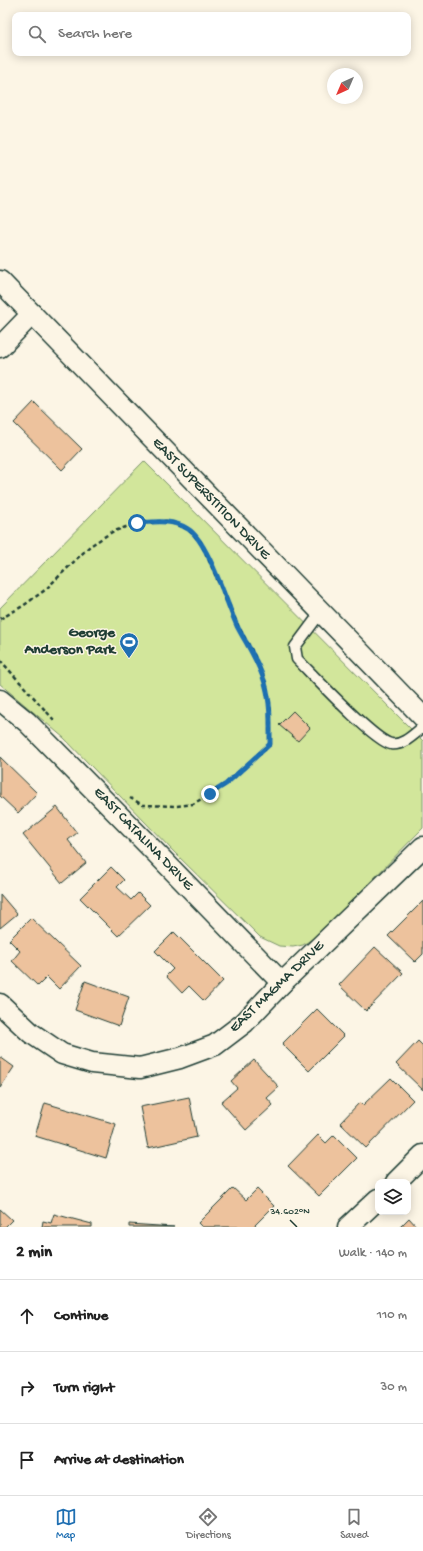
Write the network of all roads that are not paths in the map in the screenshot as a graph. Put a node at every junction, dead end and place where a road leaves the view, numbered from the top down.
1 (0, 281) edge
2 (32, 314) junction
3 (0, 347) edge
4 (321, 612) junction
5 (0, 700) edge
6 (423, 717) edge
7 (423, 727) edge
8 (423, 846) edge
9 (282, 983) junction
10 (0, 1004) edge
11 (423, 1155) edge
12 (399, 1179) edge
13 (375, 1202) edge
14 (348, 1227) edge

1 - 2 street, EAST SUPERSTITION DRIVE
2 - 3 street
2 - 4 street, EAST SUPERSTITION DRIVE
4 - 6 street, EAST SUPERSTITION DRIVE
4 - 7 lane
5 - 9 street, EAST CATALINA DRIVE
8 - 9 street, EAST MAGMA DRIVE
9 - 10 street, EAST MAGMA DRIVE
11 - 12 street
13 - 14 street

